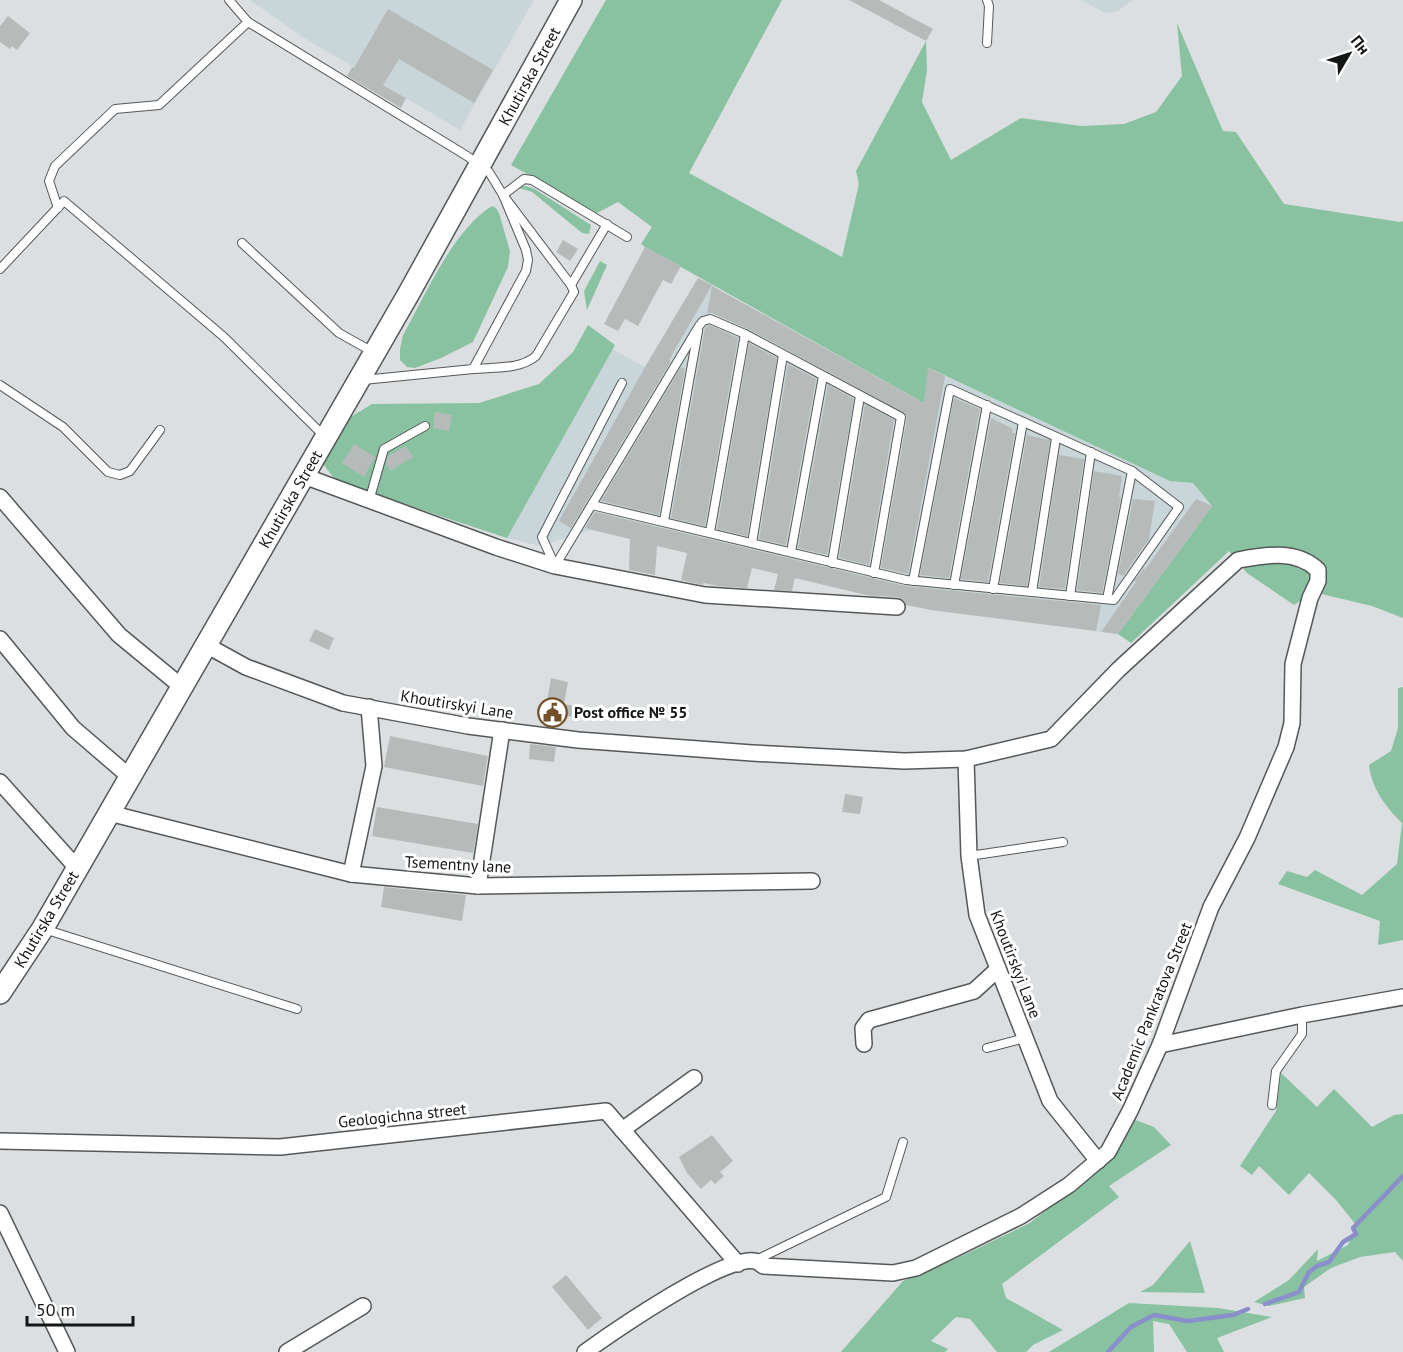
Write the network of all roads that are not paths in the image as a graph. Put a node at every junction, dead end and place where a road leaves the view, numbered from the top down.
1 (229, 0) edge
2 (571, 0) edge
3 (987, 0) edge
4 (248, 22) junction
5 (987, 43) dead end
6 (480, 165) junction
7 (503, 195) junction
8 (58, 208) junction
9 (606, 224) junction
10 (627, 237) dead end
11 (242, 243) dead end
12 (0, 269) edge
13 (572, 285) junction
14 (699, 326) junction
15 (745, 334) junction
16 (375, 353) junction
17 (783, 355) junction
18 (473, 369) junction
19 (822, 376) junction
20 (358, 380) junction
21 (622, 383) dead end
22 (0, 385) edge
23 (861, 396) junction
24 (987, 405) junction
25 (1023, 422) junction
26 (425, 426) dead end
27 (160, 430) dead end
28 (326, 438) junction
29 (1056, 438) junction
30 (1091, 452) junction
31 (1132, 471) junction
32 (304, 476) junction
33 (0, 497) edge
34 (369, 501) junction
35 (592, 505) junction
36 (664, 521) junction
37 (710, 532) junction
38 (752, 543) junction
39 (791, 552) junction
40 (832, 562) junction
41 (555, 566) junction
42 (1318, 570) joint
43 (874, 573) junction
44 (913, 581) junction
45 (954, 585) junction
46 (993, 589) junction
47 (1032, 592) junction
48 (1070, 596) junction
49 (1107, 599) junction
50 (897, 607) dead end
51 (0, 639) edge
52 (206, 645) junction
53 (182, 687) junction
54 (369, 707) junction
55 (502, 730) junction
56 (966, 759) junction
57 (130, 777) junction
58 (0, 782) edge
59 (109, 813) junction
60 (1063, 842) dead end
61 (969, 856) junction
62 (77, 868) junction
63 (351, 874) junction
64 (812, 881) dead end
65 (478, 886) junction
66 (43, 928) junction
67 (998, 969) junction
68 (0, 993) edge
69 (1403, 997) edge
70 (297, 1010) dead end
71 (1302, 1015) junction
72 (1025, 1038) junction
73 (864, 1044) dead end
74 (1160, 1045) junction
75 (987, 1048) dead end
76 (694, 1078) dead end
77 (1272, 1105) dead end
78 (622, 1130) junction
79 (0, 1141) edge
80 (903, 1142) dead end
81 (1098, 1161) junction
82 (0, 1213) edge
83 (754, 1261) junction
84 (738, 1264) junction
85 (363, 1306) dead end
86 (67, 1352) edge
87 (287, 1352) edge
88 (585, 1352) edge

1 - 4 lane
2 - 6 main road, Khutirska Street
3 - 5 lane
4 - 6 lane
4 - 8 lane
6 - 7 lane
6 - 16 main road, Khutirska Street
7 - 9 lane
7 - 13 lane
7 - 18 lane
8 - 12 lane
8 - 28 lane
9 - 10 lane
9 - 13 lane
11 - 16 lane
13 - 18 lane
14 - 15 lane
14 - 35 lane
14 - 36 lane
15 - 17 lane
15 - 37 lane
16 - 20 main road, Khutirska Street
17 - 19 lane
17 - 38 lane
18 - 20 lane
19 - 23 lane
19 - 39 lane
20 - 28 main road, Khutirska Street
21 - 41 lane
22 - 27 lane
23 - 40 lane
23 - 43 lane
24 - 25 lane
24 - 44 lane
24 - 45 lane
25 - 29 lane
25 - 46 lane
26 - 34 lane
28 - 32 main road, Khutirska Street
29 - 30 lane
29 - 47 lane
30 - 31 lane
30 - 48 lane
31 - 49 lane
31 - 49 lane
32 - 34 street
32 - 52 main road, Khutirska Street
33 - 53 street
34 - 41 street
35 - 36 lane
35 - 41 lane
36 - 37 lane
37 - 38 lane
38 - 39 lane
39 - 40 lane
40 - 43 lane
41 - 50 street
42 - 56 street, Khoutirskyi Lane
42 - 74 street, Academic Pankratova Street
43 - 44 lane
44 - 45 lane
45 - 46 lane
46 - 47 lane
47 - 48 lane
48 - 49 lane
51 - 57 street
52 - 53 main road, Khutirska Street
52 - 54 street, Khoutirskyi Lane
53 - 57 main road, Khutirska Street
54 - 55 street, Khoutirskyi Lane
54 - 63 street
55 - 56 street, Khoutirskyi Lane
55 - 65 street
56 - 61 street, Khoutirskyi Lane
57 - 59 main road, Khutirska Street
58 - 62 street
59 - 62 main road, Khutirska Street
59 - 63 street, Tsementny lane
60 - 61 lane
61 - 67 street, Khoutirskyi Lane
62 - 66 main road, Khutirska Street
63 - 65 street, Tsementny lane
64 - 65 street, Tsementny lane
66 - 68 main road, Khutirska Street
66 - 70 lane
67 - 72 street, Khoutirskyi Lane
67 - 73 street
69 - 71 street
71 - 74 street
71 - 77 lane
72 - 75 lane
72 - 81 street, Khoutirskyi Lane
74 - 81 street, Academic Pankratova Street
76 - 78 street
78 - 79 street, Geologichna street
78 - 84 street, Geologichna street
80 - 83 lane
81 - 83 street, Academic Pankratova Street
82 - 86 street
83 - 84 street, Academic Pankratova Street
84 - 88 street, Academic Pankratova Street
85 - 87 street

